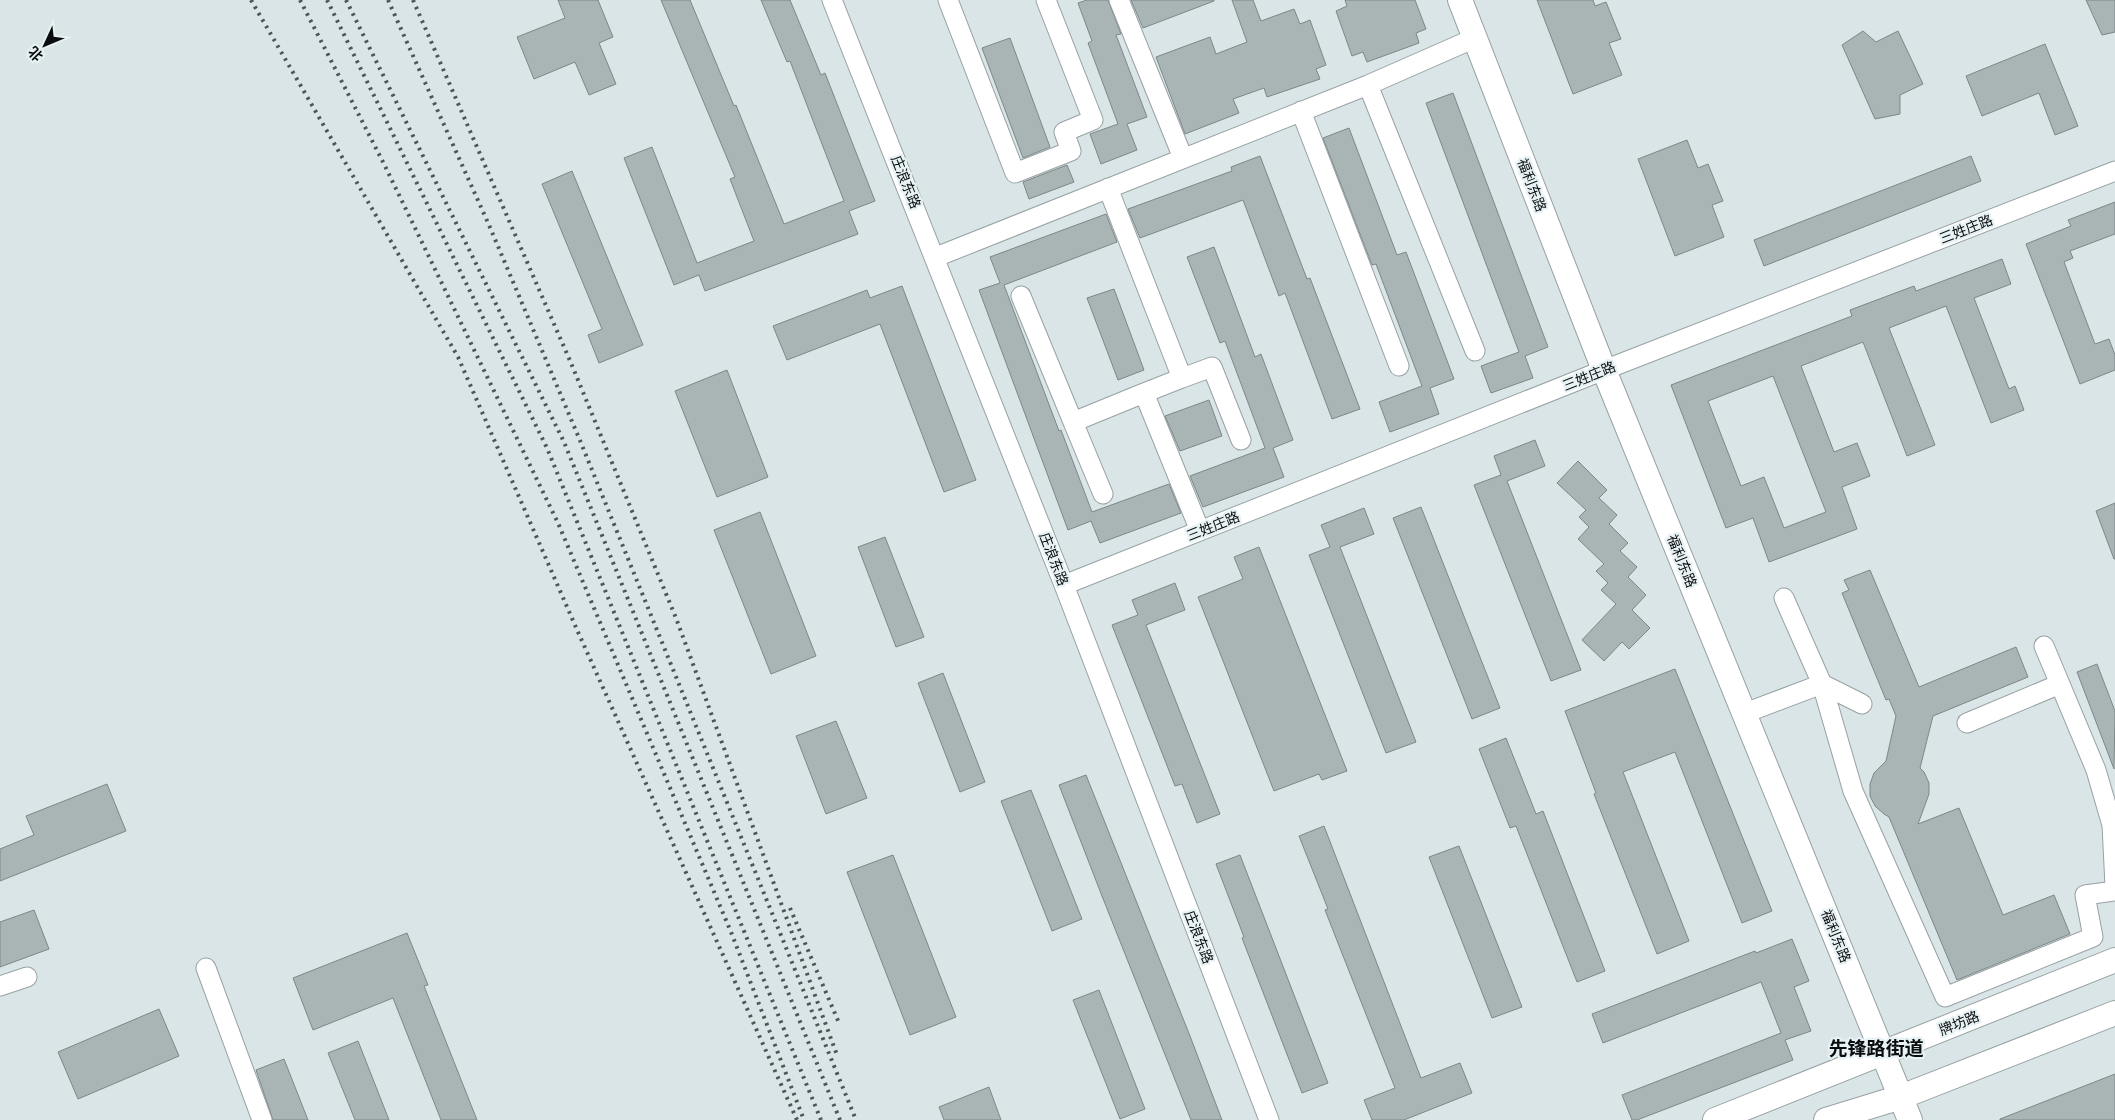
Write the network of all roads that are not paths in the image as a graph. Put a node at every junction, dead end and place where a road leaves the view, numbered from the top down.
1 (832, 0) edge
2 (948, 0) edge
3 (1046, 0) edge
4 (1119, 0) edge
5 (1460, 0) edge
6 (1475, 38) junction
7 (1368, 84) junction
8 (1301, 111) junction
9 (1183, 158) junction
10 (2115, 171) edge
11 (1108, 188) junction
12 (936, 257) junction
13 (1021, 296) dead end
14 (1475, 351) dead end
15 (1399, 366) dead end
16 (1604, 370) junction
17 (1182, 378) junction
18 (1144, 393) junction
19 (1073, 422) junction
20 (1241, 440) dead end
21 (1103, 494) dead end
22 (1200, 531) junction
23 (1064, 585) junction
24 (1784, 598) dead end
25 (2044, 646) dead end
26 (1822, 684) junction
27 (2060, 684) junction
28 (1862, 704) dead end
29 (1745, 713) junction
30 (1966, 723) dead end
31 (2115, 886) edge
32 (2115, 891) edge
33 (2115, 960) edge
34 (206, 968) dead end
35 (27, 977) dead end
36 (0, 986) edge
37 (2115, 1013) edge
38 (1884, 1053) junction
39 (1901, 1097) junction
40 (1715, 1119) edge
41 (262, 1120) edge
42 (1269, 1120) edge
43 (1826, 1120) edge
44 (1910, 1120) edge

1 - 12 street, 庄浪东路
2 - 3 street
4 - 9 street
5 - 6 main road, 福利东路
6 - 7 street
6 - 16 main road, 福利东路
7 - 8 street
7 - 14 street
8 - 9 street
8 - 15 street
9 - 11 street
10 - 16 street, 三姓庄路
11 - 12 street
11 - 17 street
12 - 23 street, 庄浪东路
13 - 19 street
16 - 22 street, 三姓庄路
16 - 29 main road, 福利东路
17 - 18 street
17 - 20 street
18 - 19 street
18 - 22 street
19 - 21 street
22 - 23 street, 三姓庄路
23 - 42 street, 庄浪东路
24 - 26 street
25 - 27 street
26 - 28 street
26 - 29 street
26 - 32 street
27 - 30 street
27 - 31 street
29 - 38 main road, 福利东路
33 - 38 main road, 牌坊路
34 - 41 street
35 - 36 street
37 - 39 main road
38 - 39 main road, 福利东路
38 - 40 main road, 牌坊路
39 - 43 main road
39 - 44 main road, 福利东路

